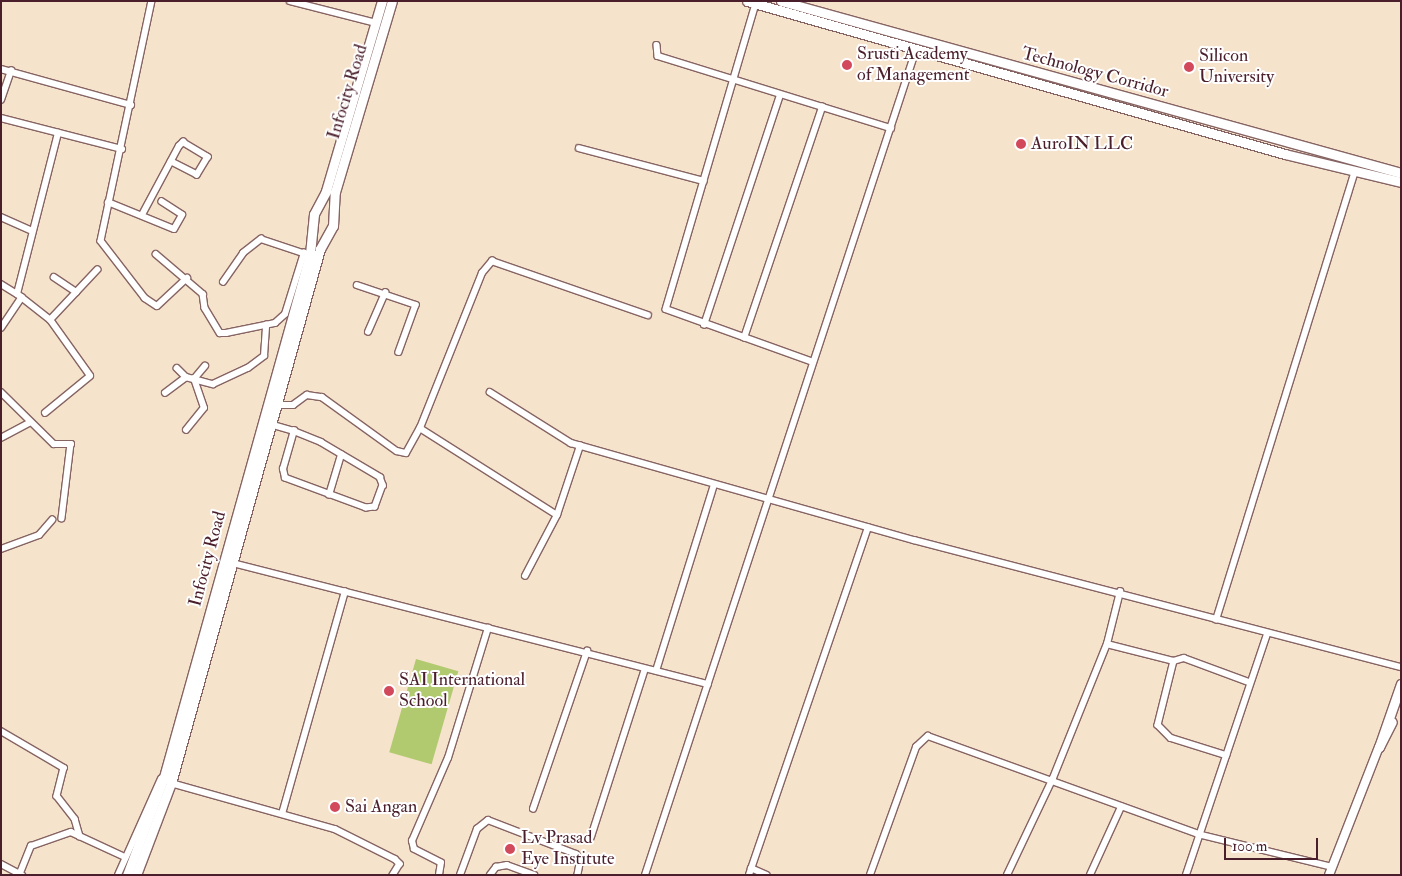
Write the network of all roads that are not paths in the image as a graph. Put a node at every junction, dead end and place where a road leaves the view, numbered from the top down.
1 (152, 1) edge
2 (290, 1) edge
3 (382, 1) edge
4 (392, 1) edge
5 (752, 3) edge
6 (786, 6) edge
7 (376, 22) junction
8 (657, 45) dead end
9 (916, 50) junction
10 (1, 69) edge
11 (11, 71) junction
12 (734, 79) junction
13 (780, 95) junction
14 (1, 100) edge
15 (131, 105) junction
16 (822, 108) junction
17 (1, 118) edge
18 (891, 128) junction
19 (58, 133) junction
20 (122, 148) junction
21 (579, 148) dead end
22 (171, 162) junction
23 (1355, 171) junction
24 (1401, 173) edge
25 (704, 181) junction
26 (1401, 182) edge
27 (330, 191) junction
28 (108, 202) junction
29 (162, 202) dead end
30 (143, 213) junction
31 (1, 218) edge
32 (32, 231) junction
33 (311, 251) junction
34 (156, 254) dead end
35 (97, 270) dead end
36 (54, 277) dead end
37 (187, 278) junction
38 (223, 282) dead end
39 (1, 284) edge
40 (357, 284) dead end
41 (76, 292) junction
42 (385, 293) junction
43 (19, 295) junction
44 (648, 315) dead end
45 (50, 320) junction
46 (704, 324) junction
47 (266, 325) junction
48 (1, 328) edge
49 (368, 332) dead end
50 (744, 338) junction
51 (399, 352) dead end
52 (813, 362) junction
53 (205, 366) dead end
54 (177, 368) dead end
55 (186, 378) junction
56 (194, 379) junction
57 (1, 392) edge
58 (490, 392) dead end
59 (166, 393) dead end
60 (278, 405) junction
61 (45, 413) dead end
62 (29, 422) junction
63 (273, 425) junction
64 (420, 428) junction
65 (186, 430) dead end
66 (294, 431) junction
67 (1, 438) edge
68 (580, 446) junction
69 (341, 455) junction
70 (714, 485) junction
71 (329, 495) junction
72 (767, 500) junction
73 (243, 510) junction
74 (556, 515) junction
75 (62, 518) dead end
76 (52, 520) dead end
77 (868, 528) junction
78 (1, 549) edge
79 (233, 563) junction
80 (525, 576) dead end
81 (345, 592) junction
82 (1120, 592) junction
83 (1216, 620) junction
84 (488, 628) junction
85 (1267, 634) junction
86 (1106, 644) junction
87 (587, 651) junction
88 (1174, 661) junction
89 (1401, 667) edge
90 (645, 669) junction
91 (656, 671) junction
92 (1249, 682) junction
93 (708, 684) junction
94 (1401, 684) edge
95 (1401, 698) edge
96 (185, 717) junction
97 (1, 731) edge
98 (1379, 747) junction
99 (1226, 755) junction
100 (164, 777) junction
101 (1053, 778) junction
102 (172, 783) junction
103 (1121, 807) junction
104 (533, 809) dead end
105 (282, 814) junction
106 (1198, 834) junction
107 (80, 836) junction
108 (591, 837) dead end
109 (125, 856) junction
110 (1, 864) edge
111 (1331, 871) edge
112 (750, 872) edge
113 (21, 874) edge
114 (118, 875) edge
115 (127, 875) edge
116 (136, 875) edge
117 (393, 875) edge
118 (439, 875) edge
119 (460, 875) edge
120 (490, 875) edge
121 (534, 875) edge
122 (578, 875) edge
123 (645, 875) edge
124 (767, 875) edge
125 (870, 875) edge
126 (1007, 875) edge
127 (1090, 875) edge
128 (1186, 875) edge

1 - 15 street
2 - 7 street
3 - 7 main road, Infocity Road
4 - 27 main road, Infocity Road
5 - 6 main road
5 - 12 street
6 - 9 main road
6 - 24 main road, Technology Corridor
7 - 27 main road, Infocity Road
8 - 12 street
9 - 18 street
9 - 23 main road
10 - 11 street
11 - 14 street
11 - 15 street
12 - 13 street
12 - 25 street
13 - 16 street
13 - 46 street
15 - 20 street
16 - 18 street
16 - 50 street
17 - 19 street
18 - 52 street
19 - 20 street
19 - 32 street
20 - 28 street
21 - 25 street
22 - 22 street
22 - 30 street
23 - 26 main road
23 - 83 street
25 - 46 street
27 - 33 main road, Infocity Road
27 - 33 main road, Infocity Road
28 - 30 street
28 - 37 street
29 - 30 street
31 - 32 street
32 - 43 street
33 - 38 street
33 - 47 street
33 - 60 main road, Infocity Road
33 - 73 main road, Infocity Road
34 - 37 street
35 - 41 street
36 - 41 street
37 - 47 street
39 - 43 street
40 - 42 street
41 - 45 street
42 - 49 street
42 - 51 street
43 - 45 street
43 - 48 street
44 - 64 street
45 - 61 street
46 - 50 street
47 - 56 street
50 - 52 street
52 - 72 street
53 - 56 street
54 - 55 street
55 - 56 street
55 - 59 street
56 - 65 street
57 - 62 street
58 - 68 street
60 - 63 main road, Infocity Road
60 - 64 street
62 - 67 street
62 - 75 street
63 - 66 street
63 - 73 main road, Infocity Road
64 - 74 street
66 - 69 street
66 - 71 street
68 - 70 street
68 - 74 street
69 - 71 street
69 - 71 street
70 - 72 street
70 - 91 street
72 - 77 street
72 - 93 street
73 - 79 main road, Infocity Road
73 - 96 main road, Infocity Road
74 - 80 street
76 - 78 street
77 - 82 street
77 - 112 street
79 - 81 street
79 - 96 main road, Infocity Road
81 - 84 street
81 - 105 street
82 - 83 street
82 - 86 street
83 - 85 street
84 - 87 street
84 - 118 street
85 - 89 street
85 - 92 street
86 - 88 street
86 - 101 street
87 - 90 street
87 - 104 street
88 - 92 street
88 - 99 street
90 - 91 street
90 - 108 street
91 - 93 street
92 - 99 street
93 - 123 street
94 - 98 main road
95 - 98 main road
96 - 100 main road, Infocity Road
96 - 102 main road, Infocity Road
97 - 107 street
98 - 111 main road
99 - 106 street
100 - 109 street
100 - 115 main road, Infocity Road
101 - 103 street
101 - 125 street
101 - 126 street
102 - 105 street
102 - 116 main road, Infocity Road
103 - 106 street
103 - 127 street
105 - 117 street
106 - 111 street
106 - 128 street
107 - 109 street
107 - 113 street
109 - 114 street
110 - 113 street
112 - 124 street
119 - 122 street
120 - 121 street

